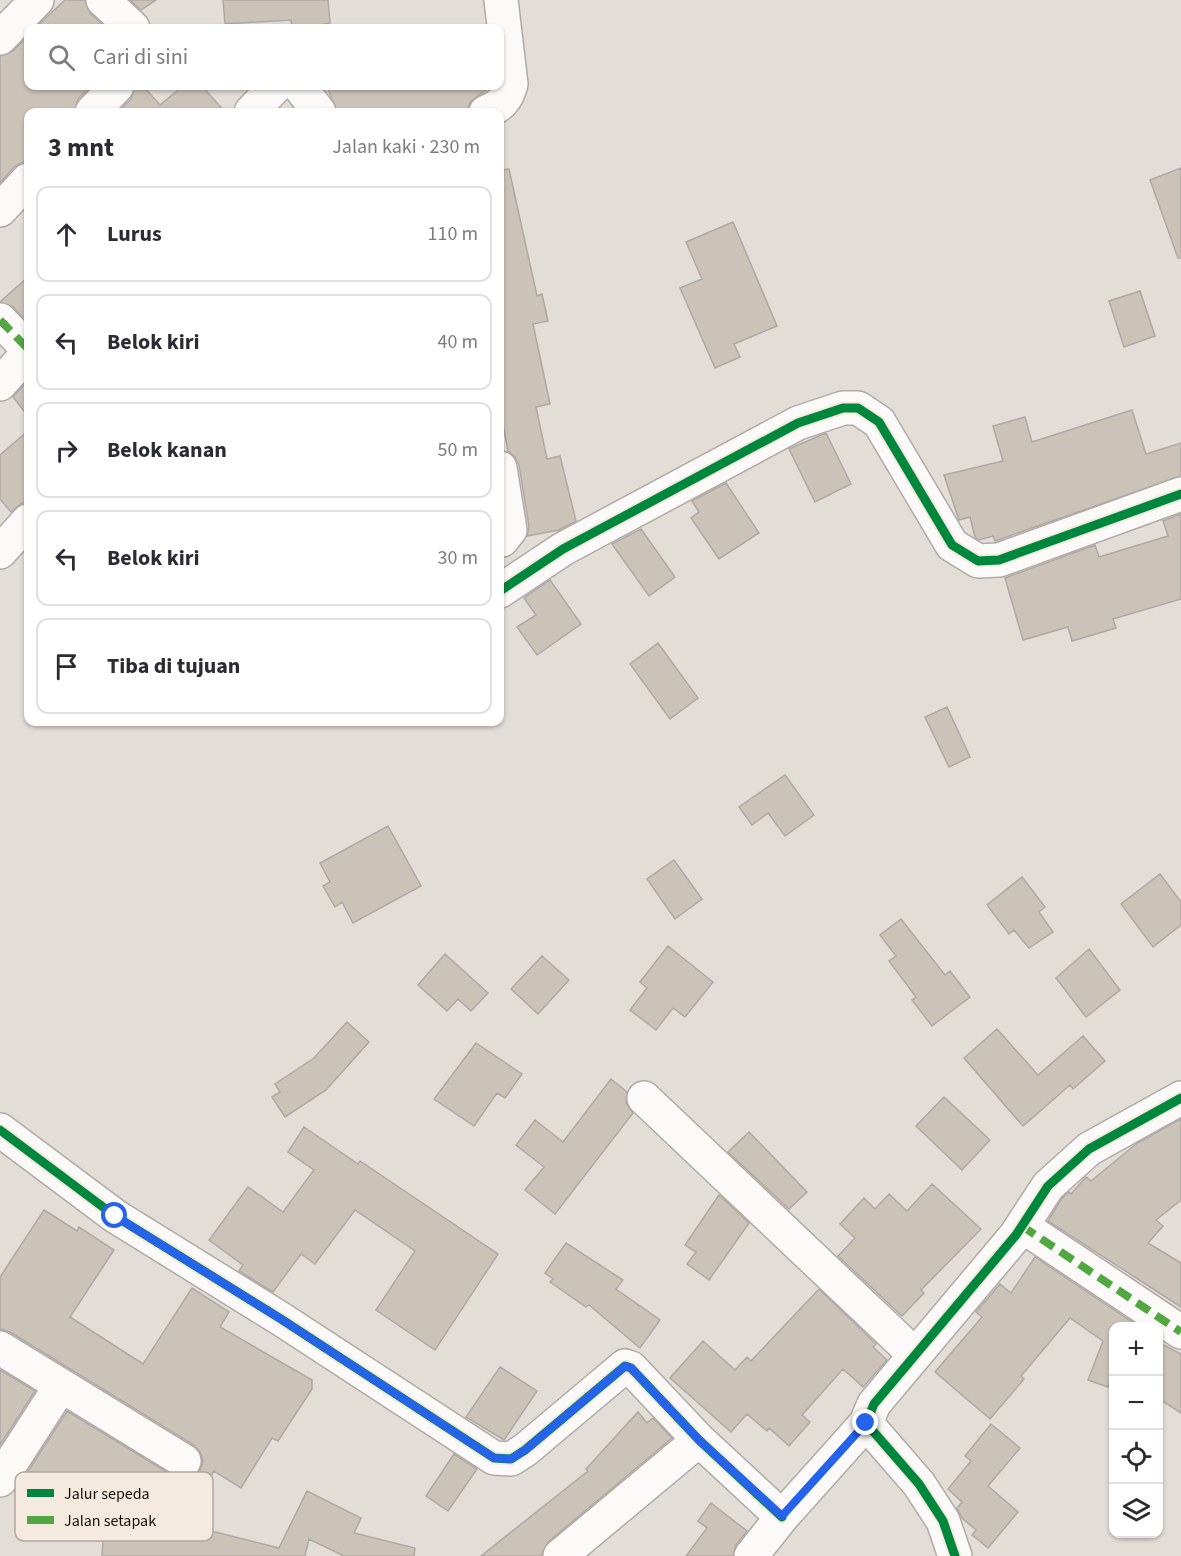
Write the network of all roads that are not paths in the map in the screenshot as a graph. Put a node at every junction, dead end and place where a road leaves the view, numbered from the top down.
1 (37, 0) edge
2 (103, 0) edge
3 (501, 0) edge
4 (129, 24) edge
5 (504, 24) edge
6 (504, 25) edge
7 (0, 38) edge
8 (113, 90) edge
9 (272, 90) edge
10 (302, 90) edge
11 (96, 108) edge
12 (255, 108) edge
13 (316, 108) edge
14 (496, 108) edge
15 (24, 184) edge
16 (0, 210) edge
17 (0, 320) edge
18 (24, 347) edge
19 (24, 356) edge
20 (0, 384) edge
21 (504, 493) edge
22 (1181, 494) edge
23 (24, 525) edge
24 (504, 536) edge
25 (0, 552) edge
26 (504, 562) edge
27 (507, 585) edge
28 (644, 1098) dead end
29 (1181, 1098) edge
30 (0, 1130) edge
31 (1022, 1226) junction
32 (1181, 1332) edge
33 (0, 1348) edge
34 (915, 1355) junction
35 (60, 1387) junction
36 (866, 1423) junction
37 (699, 1440) junction
38 (184, 1461) dead end
39 (0, 1480) edge
40 (782, 1516) junction
41 (560, 1556) edge
42 (751, 1556) edge
43 (955, 1556) edge

1 - 7 street
2 - 4 street
3 - 5 street
6 - 14 street
8 - 11 street
9 - 12 street
10 - 13 street
15 - 16 street
17 - 18 street
19 - 20 street
21 - 24 street
22 - 27 street
23 - 25 street
26 - 27 street
28 - 34 street
29 - 31 street
30 - 37 street
31 - 32 street
31 - 34 street
33 - 35 street
34 - 36 street
35 - 38 street
35 - 39 street
36 - 40 street
36 - 43 street
37 - 40 street
37 - 41 street
40 - 42 street

